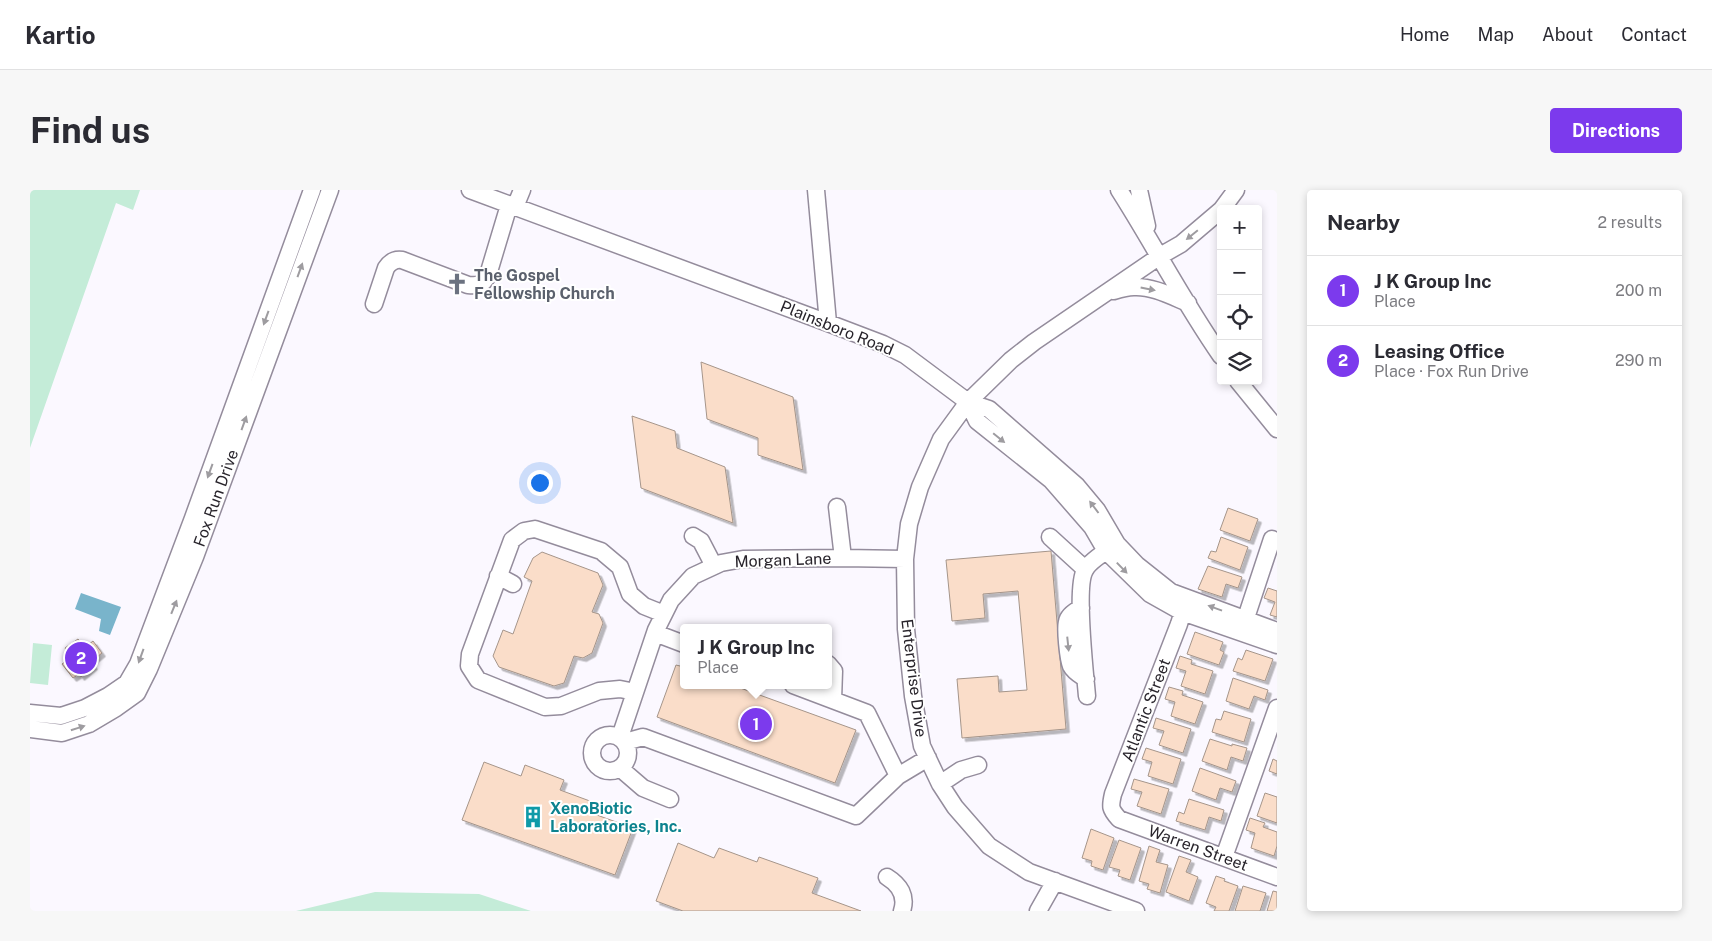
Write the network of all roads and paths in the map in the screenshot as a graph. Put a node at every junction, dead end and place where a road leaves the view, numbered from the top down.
1 (312, 190) edge
2 (330, 190) edge
3 (470, 190) edge
4 (522, 190) edge
5 (816, 190) edge
6 (1118, 190) edge
7 (1139, 190) edge
8 (1236, 190) edge
9 (1224, 205) edge
10 (512, 206) junction
11 (1217, 214) edge
12 (1150, 238) junction
13 (1160, 256) junction
14 (1106, 292) junction
15 (1188, 303) junction
16 (374, 304) dead end
17 (828, 322) junction
18 (1217, 350) edge
19 (1241, 385) edge
20 (968, 402) junction
21 (1277, 429) edge
22 (837, 506) dead end
23 (693, 536) dead end
24 (1050, 537) dead end
25 (1272, 539) dead end
26 (1112, 547) junction
27 (843, 558) junction
28 (905, 559) junction
29 (714, 566) junction
30 (1085, 569) junction
31 (498, 576) junction
32 (513, 584) dead end
33 (1184, 605) junction
34 (664, 614) junction
35 (1244, 626) junction
36 (1277, 631) edge
37 (655, 633) junction
38 (680, 642) edge
39 (1277, 646) edge
40 (832, 668) edge
41 (804, 689) edge
42 (635, 692) junction
43 (1087, 696) dead end
44 (833, 700) junction
45 (1277, 708) edge
46 (30, 713) edge
47 (30, 729) edge
48 (622, 740) junction
49 (928, 758) junction
50 (978, 765) dead end
51 (621, 768) junction
52 (898, 776) junction
53 (940, 784) junction
54 (670, 799) dead end
55 (1119, 819) joint
56 (1224, 857) junction
57 (887, 877) dead end
58 (1277, 877) edge
59 (1055, 881) junction
60 (902, 911) edge
61 (1038, 911) edge
62 (1136, 911) edge

1 -> 46 street, Fox Run Drive
47 -> 2 street, Fox Run Drive
3 - 10 street, Plainsboro Road
4 - 10 street
5 - 17 street
6 - 12 street
7 - 12 street
8 - 9 street
10 - 16 street
10 - 17 street, Plainsboro Road
11 -> 13 street
12 - 13 street
13 - 14 street
13 - 15 street
14 -> 15 street
14 - 20 street
15 - 18 street
17 - 20 street, Plainsboro Road
19 - 21 street
20 - 26 street
20 - 28 street, Enterprise Drive
22 - 27 street
23 - 29 street
24 - 30 street
25 - 35 street
26 - 30 street
26 - 33 street
27 - 28 street, Morgan Lane
27 - 29 street, Morgan Lane
28 - 49 street, Enterprise Drive
29 - 34 street, Morgan Lane
30 - 43 street
31 - 32 street
31 - 34 street
31 - 42 street
33 - 35 street
33 - 55 street, Atlantic Street
34 - 37 street, Morgan Lane
35 - 36 street
35 - 39 street
37 - 38 street
37 - 42 street, Morgan Lane
40 - 44 street
41 - 44 street
42 - 48 street, Morgan Lane
44 - 52 street
45 - 56 street
48 - 51 street
48 - 51 street
48 - 52 street
49 - 52 street
49 - 53 street, Enterprise Drive
50 - 53 street
51 - 54 street
53 - 59 street, Enterprise Drive
55 - 56 street, Warren Street
56 - 58 street, Warren Street
57 - 60 street
59 - 61 street
59 - 62 street, Enterprise Drive

